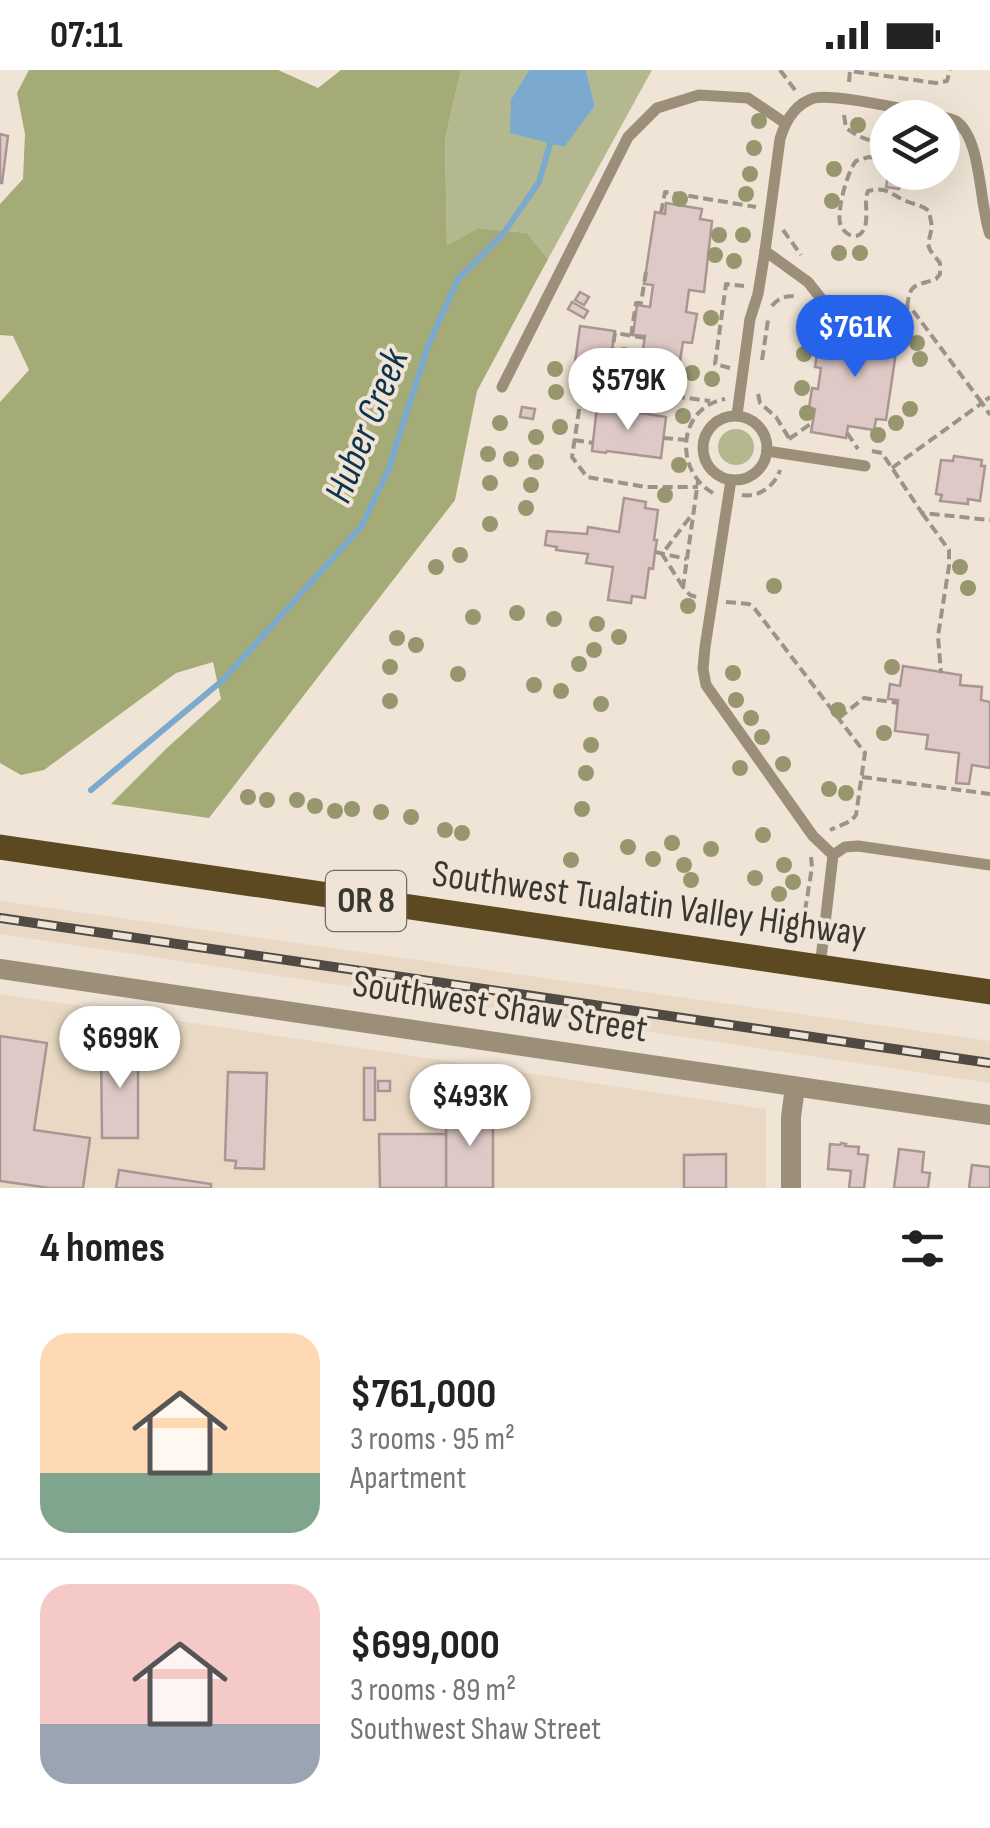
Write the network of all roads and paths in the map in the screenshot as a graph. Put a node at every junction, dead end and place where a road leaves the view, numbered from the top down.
1 (950, 70) edge
2 (796, 92) dead end
3 (846, 100) junction
4 (834, 114) dead end
5 (773, 115) junction
6 (785, 123) junction
7 (870, 141) edge
8 (870, 159) edge
9 (870, 190) edge
10 (884, 190) edge
11 (756, 207) dead end
12 (662, 213) dead end
13 (782, 227) dead end
14 (990, 234) edge
15 (765, 251) junction
16 (808, 265) dead end
17 (646, 272) dead end
18 (744, 286) dead end
19 (835, 298) dead end
20 (806, 299) dead end
21 (907, 308) junction
22 (842, 331) dead end
23 (632, 336) junction
24 (645, 338) dead end
25 (762, 360) dead end
26 (620, 370) junction
27 (731, 376) dead end
28 (502, 388) dead end
29 (728, 392) dead end
30 (758, 394) dead end
31 (990, 397) edge
32 (721, 398) junction
33 (740, 400) junction
34 (714, 402) junction
35 (760, 403) junction
36 (982, 403) junction
37 (737, 415) junction
38 (990, 415) edge
39 (812, 422) dead end
40 (784, 430) junction
41 (846, 433) dead end
42 (663, 438) dead end
43 (789, 438) junction
44 (574, 440) junction
45 (686, 440) junction
46 (806, 441) dead end
47 (593, 442) dead end
48 (841, 446) dead end
49 (858, 449) junction
50 (768, 452) junction
51 (782, 453) junction
52 (865, 466) dead end
53 (892, 468) junction
54 (699, 485) junction
55 (730, 486) junction
56 (922, 513) junction
57 (693, 514) junction
58 (990, 520) edge
59 (659, 553) junction
60 (687, 559) junction
61 (683, 586) junction
62 (712, 600) junction
63 (941, 672) dead end
64 (898, 703) dead end
65 (839, 718) junction
66 (862, 777) junction
67 (962, 783) dead end
68 (961, 790) junction
69 (990, 794) edge
70 (813, 836) junction
71 (0, 848) edge
72 (833, 855) junction
73 (990, 865) edge
74 (805, 911) dead end
75 (820, 967) junction
76 (0, 969) edge
77 (990, 992) edge
78 (795, 1087) junction
79 (990, 1114) edge
80 (791, 1188) edge

1 - 3 path
2 - 5 path
3 - 6 lane
3 - 14 lane
4 - 7 path
5 - 6 lane
5 - 28 lane
6 - 15 lane
8 - 9 path
10 - 21 path
11 - 12 path
13 - 16 path
15 - 22 lane
15 - 33 lane
17 - 23 path
18 - 27 path
19 - 21 path
20 - 25 path
21 - 36 path
23 - 24 path
23 - 26 path
26 - 34 path
26 - 44 path
29 - 32 path
30 - 35 path
31 - 36 path
32 - 33 path
32 - 34 path
33 - 35 path
33 - 37 lane
34 - 45 path
35 - 40 path
36 - 38 path
36 - 53 path
37 - 50 lane
37 - 55 lane
39 - 43 path
40 - 43 path
40 - 51 path
41 - 49 path
42 - 45 path
43 - 46 path
44 - 47 path
44 - 54 path
45 - 54 path
48 - 49 path
49 - 53 path
50 - 51 lane
50 - 55 lane
51 - 52 lane
51 - 55 path
53 - 56 path
54 - 55 path
54 - 57 path
55 - 62 lane
56 - 58 path
56 - 63 path
57 - 59 path
57 - 60 path
59 - 60 path
59 - 61 path
60 - 61 path
61 - 62 path
62 - 65 path
62 - 70 lane
64 - 65 path
65 - 66 path
66 - 68 path
66 - 70 path
67 - 68 path
68 - 69 path
70 - 72 lane
70 - 74 path
71 - 75 main road, Southwest Tualatin Valley Highway / OR 8
72 - 73 lane
72 - 75 lane
75 - 77 main road, Southwest Tualatin Valley Highway / OR 8
76 - 78 street, Southwest Shaw Street
78 - 79 street, Southwest Shaw Street
78 - 80 street

